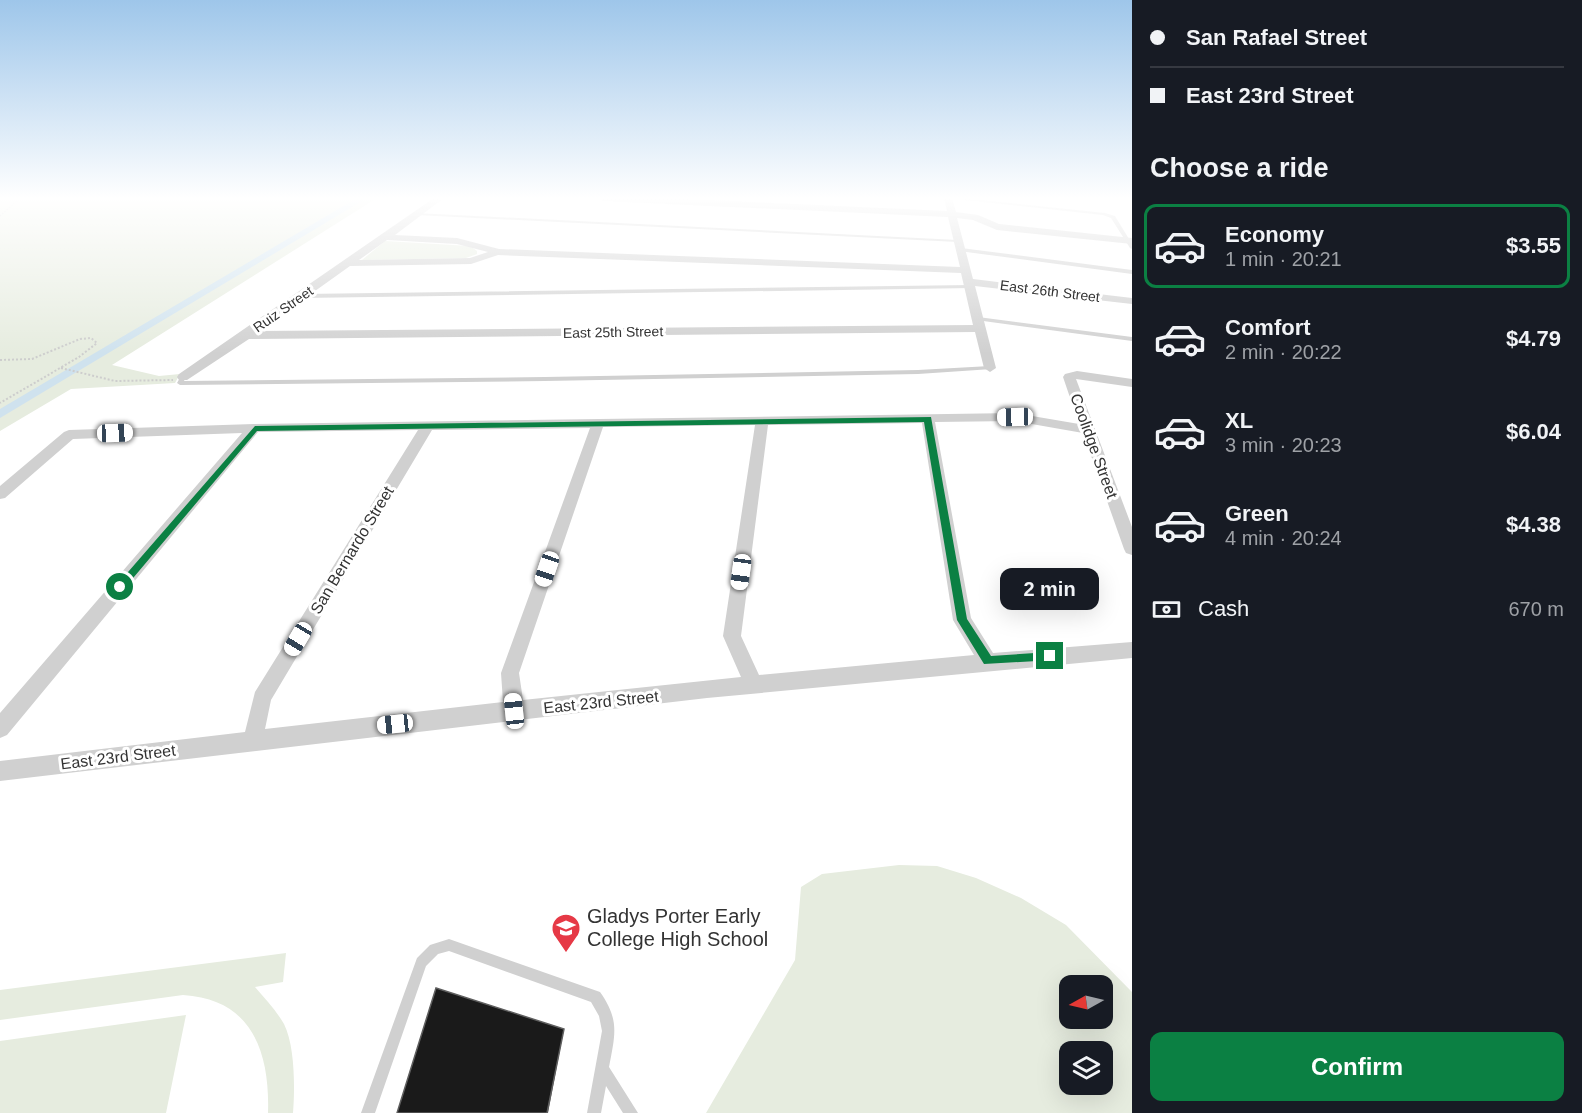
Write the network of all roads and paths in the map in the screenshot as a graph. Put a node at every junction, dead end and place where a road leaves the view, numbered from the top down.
1 (366, 250) edge
2 (493, 250) edge
3 (961, 250) edge
4 (991, 250) edge
5 (497, 252) junction
6 (348, 263) junction
7 (1132, 272) edge
8 (968, 280) junction
9 (302, 296) junction
10 (1132, 301) edge
11 (979, 324) junction
12 (246, 335) junction
13 (1132, 339) edge
14 (0, 360) edge
15 (61, 368) junction
16 (990, 368) joint
17 (183, 377) junction
18 (1132, 382) edge
19 (0, 403) edge
20 (928, 419) junction
21 (762, 421) junction
22 (598, 423) junction
23 (427, 426) junction
24 (255, 428) junction
25 (1089, 430) junction
26 (0, 494) edge
27 (1132, 549) edge
28 (1132, 650) edge
29 (988, 661) junction
30 (755, 686) junction
31 (514, 711) junction
32 (0, 728) edge
33 (252, 740) junction
34 (0, 771) edge
35 (602, 1068) junction
36 (368, 1113) edge
37 (594, 1113) edge
38 (631, 1113) edge

1 - 6 street, Ruiz Street
2 - 5 street, East 26th Street
3 - 8 street
4 - 7 lane
5 - 6 street
5 - 8 street, East 26th Street
6 - 9 street, Ruiz Street
8 - 9 lane
8 - 10 street, East 26th Street
8 - 11 street
9 - 12 street, Ruiz Street
11 - 12 street, East 25th Street
11 - 13 lane
11 - 16 street
12 - 17 street, Ruiz Street
14 - 15 path
15 - 17 path
15 - 19 path
16 - 17 lane
18 - 25 street, Coolidge Street
20 - 21 street
20 - 25 street
20 - 29 street
21 - 22 street
21 - 30 street
22 - 23 street
22 - 31 street
23 - 24 street
23 - 33 street, San Bernardo Street
24 - 26 street
24 - 32 street
25 - 27 street, Coolidge Street
28 - 29 street, East 23rd Street
29 - 30 street, East 23rd Street
30 - 31 street, East 23rd Street
31 - 33 street, East 23rd Street
33 - 34 street, East 23rd Street
35 - 36 lane
35 - 37 lane
35 - 38 lane

